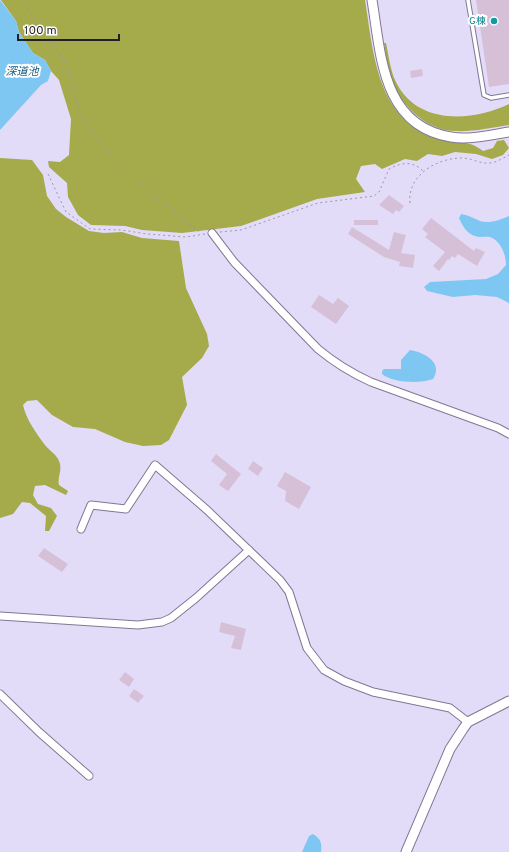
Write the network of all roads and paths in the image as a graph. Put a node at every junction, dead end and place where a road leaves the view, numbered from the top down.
1 (23, 0) edge
2 (372, 0) edge
3 (468, 0) edge
4 (509, 95) edge
5 (509, 132) edge
6 (509, 155) edge
7 (424, 171) junction
8 (48, 174) dead end
9 (410, 203) dead end
10 (201, 233) dead end
11 (212, 234) junction
12 (509, 434) edge
13 (81, 529) dead end
14 (249, 550) junction
15 (0, 616) edge
16 (0, 694) edge
17 (509, 701) edge
18 (468, 722) junction
19 (89, 776) dead end
20 (406, 852) edge

1 - 10 path
2 - 5 street
3 - 4 lane
6 - 7 path
7 - 9 path
7 - 11 path
8 - 11 path
11 - 12 street
13 - 14 street
14 - 15 street
14 - 18 street
16 - 19 street
17 - 18 street
18 - 20 street

